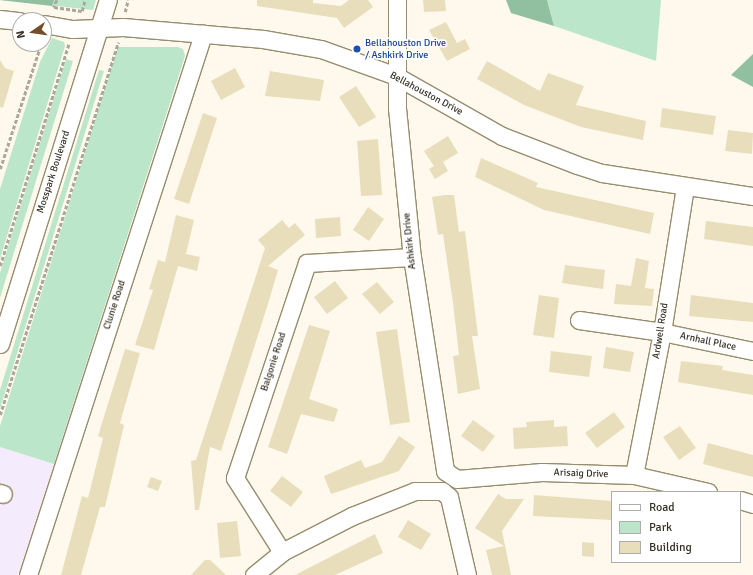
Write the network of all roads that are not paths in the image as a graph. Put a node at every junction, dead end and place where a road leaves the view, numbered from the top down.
1 (108, 0) edge
2 (397, 0) edge
3 (0, 19) edge
4 (12, 20) edge
5 (52, 25) edge
6 (98, 28) junction
7 (203, 34) junction
8 (396, 76) junction
9 (685, 187) junction
10 (753, 196) edge
11 (412, 257) junction
12 (579, 320) dead end
13 (662, 332) junction
14 (0, 344) edge
15 (753, 351) edge
16 (634, 475) junction
17 (447, 484) junction
18 (704, 491) edge
19 (741, 500) edge
20 (753, 504) edge
21 (282, 552) junction
22 (28, 575) edge
23 (254, 575) edge
24 (467, 575) edge

1 - 6 street, Mosspark Boulevard
2 - 8 street, Ashkirk Drive
3 - 4 street
5 - 6 street, Bellahouston Drive
6 - 7 street, Bellahouston Drive
6 - 14 street, Mosspark Boulevard
7 - 8 street, Bellahouston Drive
7 - 22 street, Clunie Road
8 - 9 street, Bellahouston Drive
8 - 11 street, Ashkirk Drive
9 - 10 street, Bellahouston Drive
9 - 13 street, Ardwell Road
11 - 17 street, Ashkirk Drive
11 - 21 street, Balgonie Road
12 - 13 street, Arnhall Place
13 - 15 street, Arnhall Place
13 - 16 street, Ardwell Road
16 - 17 street, Arisaig Drive
16 - 18 street, Arisaig Drive
17 - 21 street, Arisaig Drive
17 - 24 street, Ashkirk Drive
19 - 20 street
21 - 23 street, Arisaig Drive

